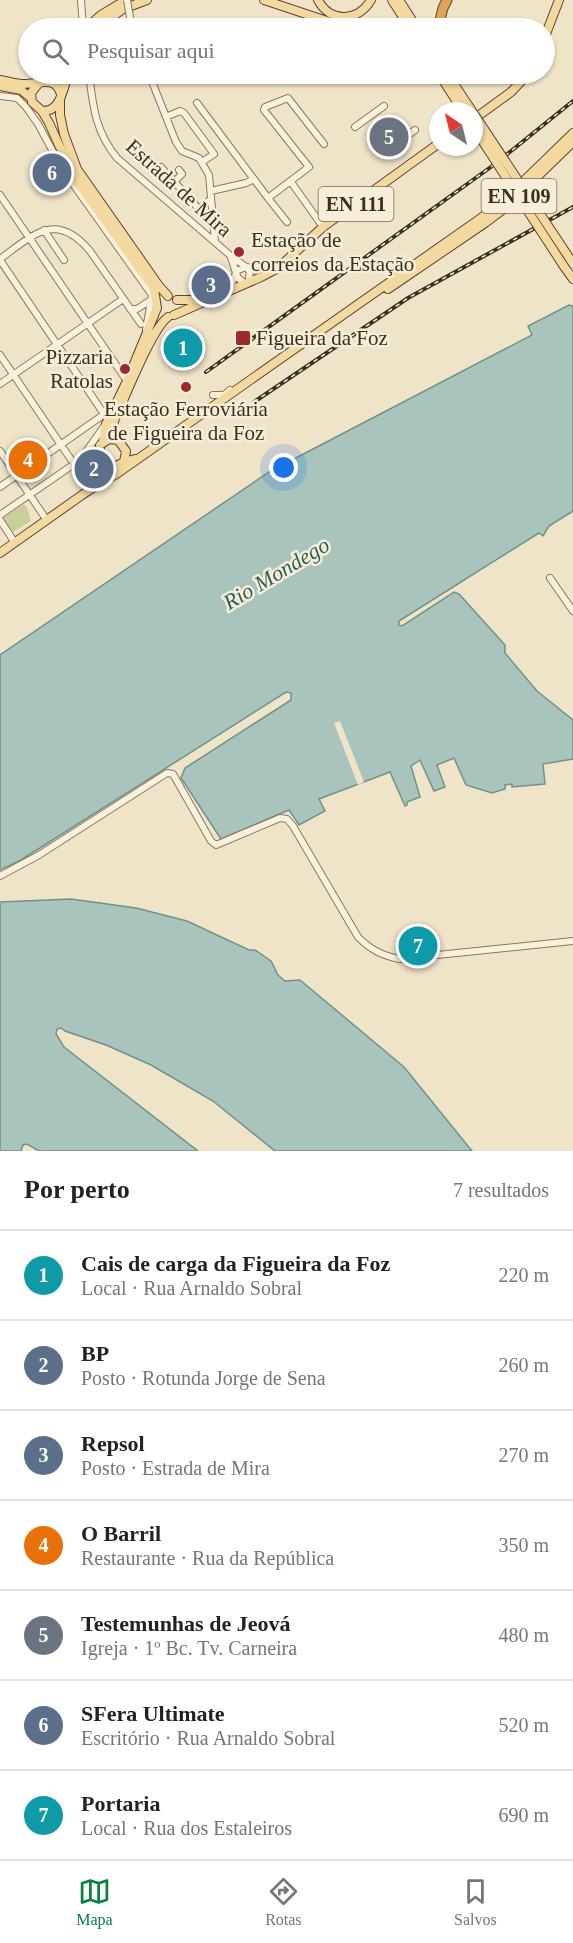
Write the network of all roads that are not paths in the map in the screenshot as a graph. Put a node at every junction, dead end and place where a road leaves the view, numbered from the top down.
1 (81, 0) edge
2 (127, 0) edge
3 (147, 0) edge
4 (264, 0) edge
5 (318, 0) edge
6 (371, 0) edge
7 (392, 0) edge
8 (399, 0) edge
9 (447, 0) edge
10 (559, 0) edge
11 (86, 18) edge
12 (99, 18) edge
13 (106, 18) edge
14 (130, 18) edge
15 (318, 18) edge
16 (404, 18) edge
17 (411, 18) edge
18 (440, 18) edge
19 (552, 18) edge
20 (0, 80) edge
21 (18, 83) edge
22 (39, 84) edge
23 (54, 84) edge
24 (65, 84) edge
25 (89, 84) edge
26 (153, 84) edge
27 (451, 84) edge
28 (453, 84) edge
29 (519, 84) edge
30 (0, 86) edge
31 (2, 96) edge
32 (61, 97) junction
33 (29, 102) junction
34 (459, 102) edge
35 (466, 102) edge
36 (197, 104) dead end
37 (384, 106) dead end
38 (42, 111) junction
39 (483, 112) edge
40 (165, 117) junction
41 (355, 127) dead end
42 (483, 127) edge
43 (415, 130) dead end
44 (573, 133) edge
45 (483, 142) edge
46 (573, 142) edge
47 (324, 144) dead end
48 (429, 150) edge
49 (383, 154) dead end
50 (202, 162) junction
51 (161, 167) dead end
52 (179, 170) dead end
53 (254, 178) junction
54 (291, 182) junction
55 (173, 183) junction
56 (211, 191) junction
57 (0, 195) edge
58 (268, 198) junction
59 (211, 199) junction
60 (483, 220) junction
61 (287, 222) dead end
62 (323, 227) junction
63 (44, 230) junction
64 (30, 237) junction
65 (215, 242) junction
66 (231, 256) junction
67 (0, 259) edge
68 (64, 260) dead end
69 (573, 265) edge
70 (246, 267) junction
71 (278, 268) junction
72 (236, 273) junction
73 (573, 279) edge
74 (246, 281) junction
75 (231, 285) junction
76 (168, 296) junction
77 (123, 299) junction
78 (177, 300) junction
79 (156, 304) junction
80 (130, 309) junction
81 (171, 316) junction
82 (88, 324) junction
83 (141, 324) dead end
84 (58, 345) junction
85 (0, 355) edge
86 (279, 361) junction
87 (14, 374) junction
88 (127, 381) junction
89 (0, 384) edge
90 (213, 395) dead end
91 (114, 408) junction
92 (105, 414) junction
93 (106, 424) junction
94 (116, 439) junction
95 (61, 445) junction
96 (101, 446) junction
97 (0, 451) edge
98 (88, 451) junction
99 (126, 451) junction
100 (142, 456) junction
101 (77, 462) junction
102 (122, 463) junction
103 (108, 465) junction
104 (16, 476) junction
105 (106, 479) junction
106 (0, 487) edge
107 (91, 489) junction
108 (29, 495) junction
109 (0, 515) edge
110 (46, 519) junction
111 (0, 520) edge
112 (15, 543) junction
113 (0, 553) edge
114 (550, 578) dead end
115 (573, 611) edge
116 (0, 876) edge
117 (573, 941) edge

1 - 11 street
2 - 12 main road
2 - 14 street, bridge
3 - 13 main road
4 - 15 main road
5 - 6 main road
7 - 16 main road
8 - 17 main road
9 - 18 highway
10 - 19 main road
20 - 21 main road
22 - 33 main road
23 - 32 main road
24 - 32 main road
25 - 65 street, Estrada de Mira
26 - 40 street
27 - 34 main road, EN 109
28 - 35 main road, EN 109
29 - 39 main road
30 - 33 main road
31 - 33 street
32 - 38 main road
32 - 76 main road
33 - 38 main road
33 - 79 street
36 - 53 street
37 - 41 street
38 - 79 main road
40 - 50 street
40 - 50 street
42 - 69 main road, EN 109, bridge
43 - 49 street
44 - 60 main road
45 - 73 main road, EN 109, bridge
46 - 60 main road
47 - 54 street
48 - 62 main road, EN 111
50 - 56 street
51 - 55 street
52 - 55 street
53 - 56 street
53 - 58 street
54 - 58 street
54 - 62 street
55 - 59 street
56 - 59 street
57 - 64 street
58 - 61 street
59 - 65 street
60 - 86 main road
62 - 71 main road, EN 111
63 - 64 street
63 - 68 street
63 - 77 street
64 - 67 street
64 - 82 street
65 - 66 street, Estrada de Mira
66 - 70 street, Estrada de Mira
66 - 72 street
67 - 84 street
70 - 71 street
70 - 72 street
70 - 74 street
71 - 74 main road, EN 111
72 - 74 street
72 - 75 street
74 - 75 main road, EN 111
74 - 81 main road, EN 111
75 - 78 main road, EN 111
76 - 78 main road
76 - 79 main road
77 - 80 street
77 - 82 street
78 - 81 main road
79 - 80 street
79 - 81 main road
79 - 88 main road
80 - 83 street
81 - 94 main road
82 - 84 street
82 - 88 street
84 - 87 street
84 - 92 street
85 - 87 street
86 - 90 street
86 - 100 main road
87 - 89 street
87 - 95 street
88 - 91 main road
91 - 92 street
91 - 93 main road
92 - 95 street
93 - 96 main road
93 - 98 street
94 - 96 main road
94 - 99 main road
95 - 101 street
95 - 104 street
96 - 98 street
96 - 101 street
96 - 103 main road
97 - 104 street
98 - 101 street
99 - 100 main road
99 - 102 main road
100 - 102 main road
100 - 105 main road
101 - 107 street
101 - 108 street
102 - 103 main road
102 - 105 main road
103 - 105 main road
104 - 106 street
104 - 108 street
105 - 107 main road
107 - 110 main road
108 - 109 street
108 - 110 street
110 - 112 main road
111 - 112 street
112 - 113 main road
114 - 115 street
116 - 117 street

